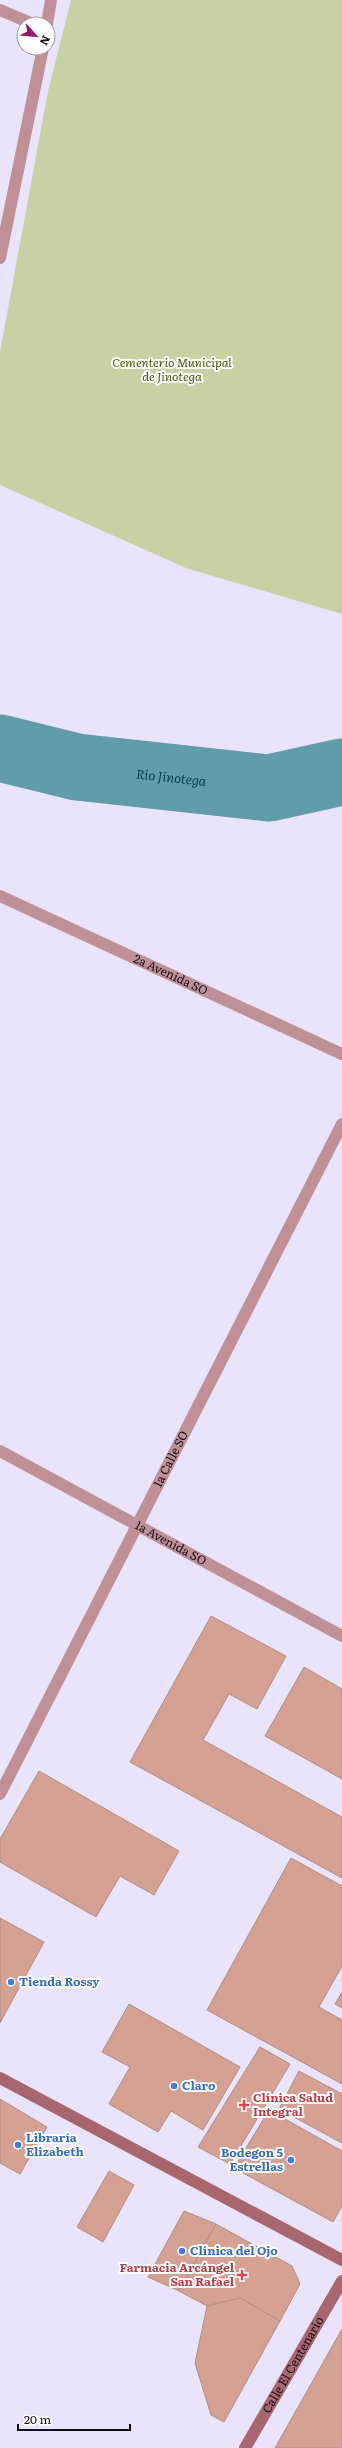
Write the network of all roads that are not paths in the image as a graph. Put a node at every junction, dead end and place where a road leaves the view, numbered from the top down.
1 (51, 0) edge
2 (0, 10) edge
3 (48, 16) edge
4 (16, 17) edge
5 (41, 56) edge
6 (0, 258) edge
7 (0, 896) edge
8 (342, 1054) edge
9 (342, 1124) edge
10 (0, 1451) edge
11 (137, 1525) junction
12 (342, 1636) edge
13 (0, 1794) edge
14 (0, 2078) edge
15 (342, 2260) edge
16 (342, 2281) edge
17 (245, 2448) edge

1 - 3 street
2 - 4 street
5 - 6 street
7 - 8 street, 2a Avenida SO
9 - 11 street, 1a Calle SO
10 - 11 street, 1a Avenida SO
11 - 12 street, 1a Avenida SO
11 - 13 street, 1a Calle SO
14 - 15 main road
16 - 17 main road, Calle El Centenario

